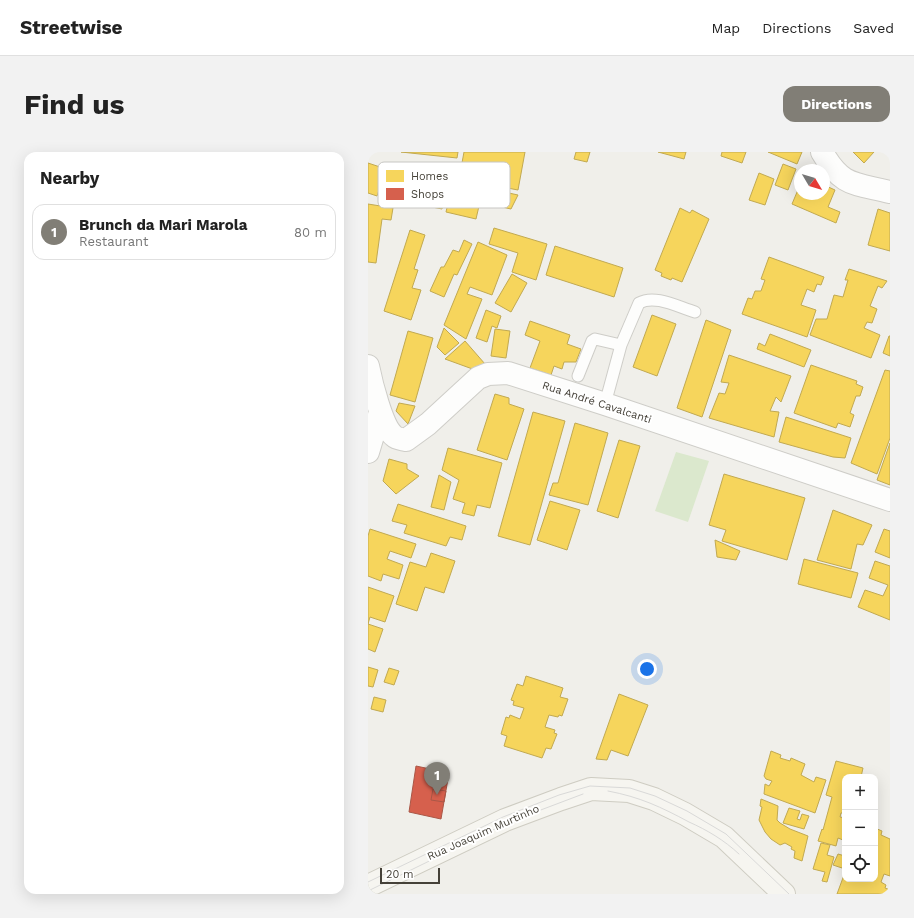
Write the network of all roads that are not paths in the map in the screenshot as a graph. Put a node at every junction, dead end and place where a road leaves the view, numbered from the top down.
1 (822, 152) edge
2 (890, 192) edge
3 (695, 312) dead end
4 (621, 345) junction
5 (368, 366) edge
6 (578, 376) dead end
7 (605, 404) junction
8 (380, 412) junction
9 (368, 452) edge
10 (890, 500) edge
11 (368, 886) edge
12 (784, 894) edge

1 - 2 street
3 - 4 lane
4 - 6 lane
4 - 7 lane
5 - 8 street, Rua André Cavalcanti
7 - 8 street, Rua André Cavalcanti
7 - 10 street, Rua André Cavalcanti
8 - 9 street
11 - 12 street, Rua Joaquim Murtinho

